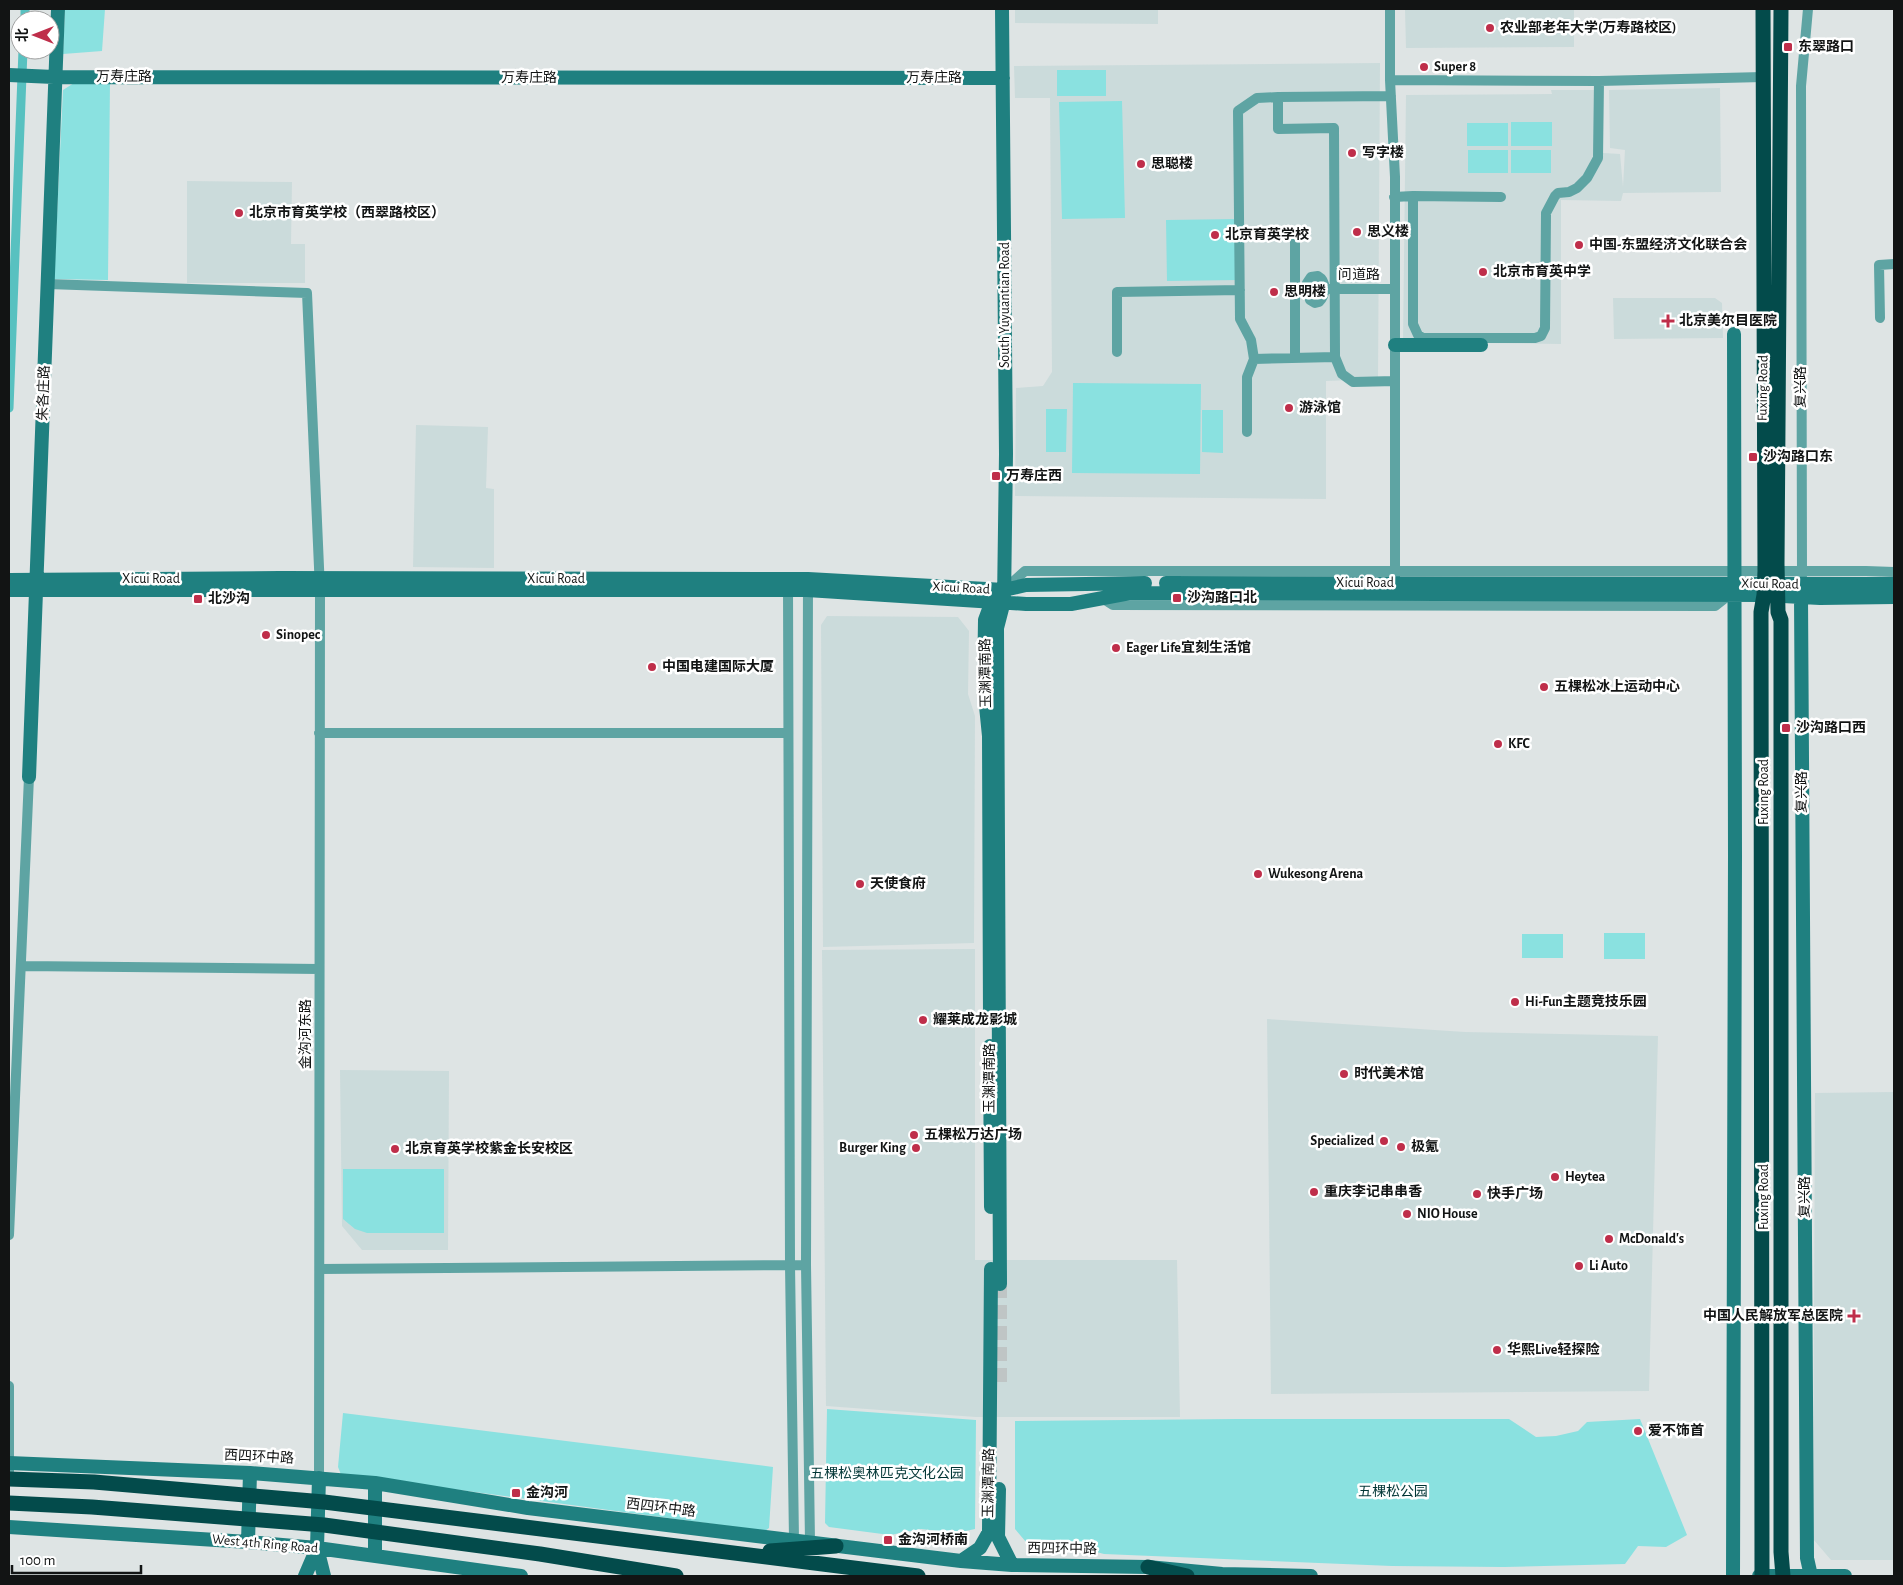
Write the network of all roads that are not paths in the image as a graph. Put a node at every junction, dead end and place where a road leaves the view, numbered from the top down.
1 (58, 9) edge
2 (1002, 9) edge
3 (1390, 9) edge
4 (1763, 9) edge
5 (1781, 9) edge
6 (1808, 9) edge
7 (9, 75) edge
8 (52, 77) junction
9 (1763, 77) junction
10 (1003, 78) junction
11 (1390, 80) junction
12 (1599, 80) junction
13 (1391, 96) junction
14 (1278, 97) junction
15 (1412, 196) junction
16 (1394, 197) junction
17 (1501, 197) dead end
18 (1295, 232) dead end
19 (1894, 264) edge
20 (48, 284) junction
21 (1295, 289) junction
22 (1307, 289) junction
23 (1329, 289) junction
24 (1395, 289) junction
25 (1240, 290) junction
26 (1880, 318) dead end
27 (1734, 334) dead end
28 (1395, 345) junction
29 (1481, 345) dead end
30 (1117, 352) dead end
31 (1335, 357) junction
32 (1296, 358) junction
33 (1254, 359) junction
34 (1395, 381) junction
35 (1247, 432) dead end
36 (1894, 572) edge
37 (9, 580) edge
38 (1396, 583) junction
39 (1771, 583) junction
40 (320, 584) junction
41 (1801, 584) junction
42 (1894, 584) edge
43 (32, 585) junction
44 (788, 585) junction
45 (808, 585) junction
46 (1733, 586) junction
47 (9, 590) edge
48 (1000, 597) junction
49 (1102, 598) junction
50 (1894, 598) edge
51 (320, 733) junction
52 (787, 733) junction
53 (29, 777) joint
54 (21, 966) junction
55 (320, 969) junction
56 (9, 1235) edge
57 (790, 1265) junction
58 (806, 1265) junction
59 (320, 1269) junction
60 (1000, 1284) tunnel mouth
61 (1000, 1382) tunnel mouth
62 (9, 1386) edge
63 (9, 1463) edge
64 (250, 1473) junction
65 (319, 1478) junction
66 (9, 1480) edge
67 (375, 1483) junction
68 (9, 1503) edge
69 (9, 1526) edge
70 (794, 1540) junction
71 (248, 1542) junction
72 (810, 1542) junction
73 (836, 1546) junction
74 (317, 1548) junction
75 (737, 1554) junction
76 (375, 1555) junction
77 (961, 1561) junction
78 (1012, 1565) junction
79 (1148, 1567) junction
80 (305, 1576) edge
81 (324, 1576) edge
82 (521, 1576) edge
83 (676, 1576) edge
84 (918, 1576) edge
85 (1187, 1576) edge
86 (1311, 1576) edge
87 (1733, 1576) edge
88 (1761, 1576) edge
89 (1783, 1576) edge
90 (1811, 1576) edge
91 (1845, 1576) edge

1 - 8 street, 朱各庄路
2 - 10 street, South Yuyuantian Road
3 - 11 street
4 - 9 highway, Fuxing Road
5 - 39 highway, Fuxing Road
6 - 41 street, 复兴路
7 - 8 street, 万寿庄路
8 - 10 street, 万寿庄路
8 - 20 street, 朱各庄路
9 - 12 street
9 - 39 highway, Fuxing Road
10 - 48 street, South Yuyuantian Road
11 - 12 street
11 - 13 street
12 - 15 street
13 - 14 street
13 - 16 street
14 - 23 street
14 - 25 street
15 - 16 street
15 - 17 street
16 - 24 street
18 - 21 street
19 - 26 street
20 - 40 street, 金沟河东路
20 - 43 street, 朱各庄路
21 - 22 street
21 - 32 street
22 - 23 street
22 - 23 street
23 - 24 street, 问道路
23 - 31 street
24 - 28 street
25 - 30 street
25 - 33 street
27 - 46 street
28 - 29 street
28 - 34 street
31 - 32 street
31 - 34 street
32 - 33 street
33 - 35 street
34 - 38 street
36 - 41 street
37 - 43 street
38 - 46 street, Xicui Road
38 - 46 street
38 - 48 street, Xicui Road
38 - 49 street, Xicui Road
39 - 41 street, Xicui Road
39 - 41 street
39 - 46 street, Xicui Road
39 - 88 highway, Fuxing Road
39 - 89 highway, Fuxing Road
40 - 43 street, Xicui Road
40 - 44 street, Xicui Road
40 - 51 street, 金沟河东路
41 - 42 street, Xicui Road
41 - 50 street, Xicui Road
41 - 90 street, 复兴路
43 - 47 street
43 - 53 street, 朱各庄路
44 - 45 street, Xicui Road
44 - 52 street
45 - 48 street, Xicui Road
45 - 58 street
46 - 49 street
46 - 87 street
48 - 49 street, Xicui Road
48 - 60 street, 玉渊潭南路
48 - 77 street, 玉渊潭南路
51 - 52 street
51 - 55 street, 金沟河东路
52 - 57 street
53 - 54 street
54 - 55 street
54 - 56 street
55 - 59 street, 金沟河东路
57 - 58 street
57 - 59 street
57 - 70 street
58 - 72 street
59 - 65 street, 金沟河东路
61 - 78 street, 玉渊潭南路
62 - 63 street
63 - 64 street, 西四环中路
63 - 66 street
64 - 65 street, 西四环中路
64 - 71 street
65 - 67 street, 西四环中路
65 - 74 street
66 - 75 highway
67 - 70 street, 西四环中路
67 - 76 street
68 - 83 highway
69 - 71 street, West 4th Ring Road
70 - 72 street, 西四环中路
71 - 74 street, West 4th Ring Road
72 - 73 street, 西四环中路
73 - 75 highway
73 - 77 street, 西四环中路
74 - 76 street, West 4th Ring Road
74 - 80 street
74 - 81 street
75 - 84 highway
76 - 82 street, West 4th Ring Road
77 - 78 street, 西四环中路
78 - 79 street, 西四环中路
79 - 85 highway
79 - 86 street, 西四环中路
88 - 89 street
89 - 90 street
90 - 91 street

